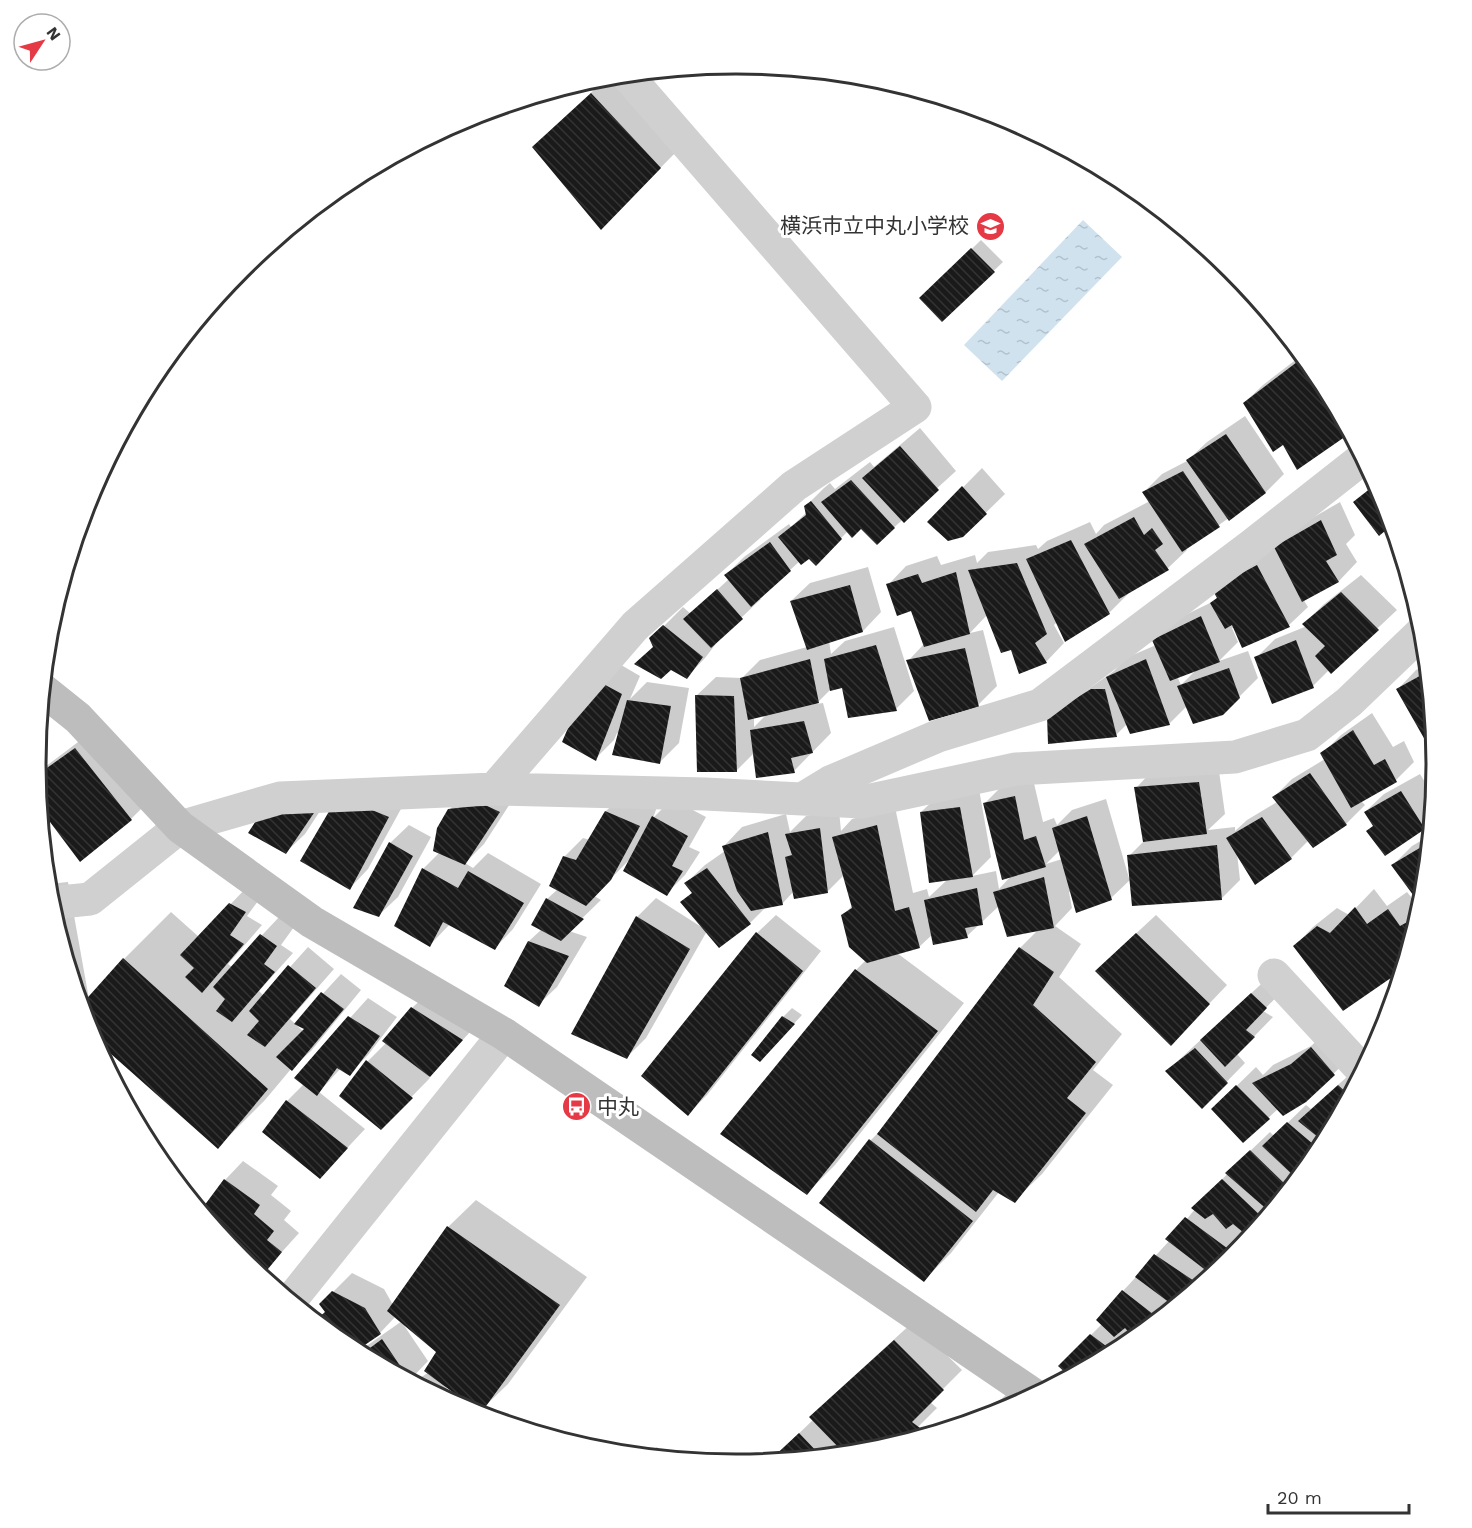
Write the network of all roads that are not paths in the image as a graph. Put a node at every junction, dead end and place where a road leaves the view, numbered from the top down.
1 (633, 82) edge
2 (1356, 463) edge
3 (1414, 640) edge
4 (50, 696) edge
5 (494, 789) junction
6 (802, 799) junction
7 (180, 827) junction
8 (61, 902) edge
9 (1274, 975) dead end
10 (504, 1034) junction
11 (1356, 1064) edge
12 (296, 1294) edge
13 (1025, 1389) edge

1 - 5 street
2 - 6 street
3 - 6 street
4 - 7 street
5 - 6 street
5 - 7 street
7 - 8 street
7 - 10 street
9 - 11 street
10 - 12 street
10 - 13 street

